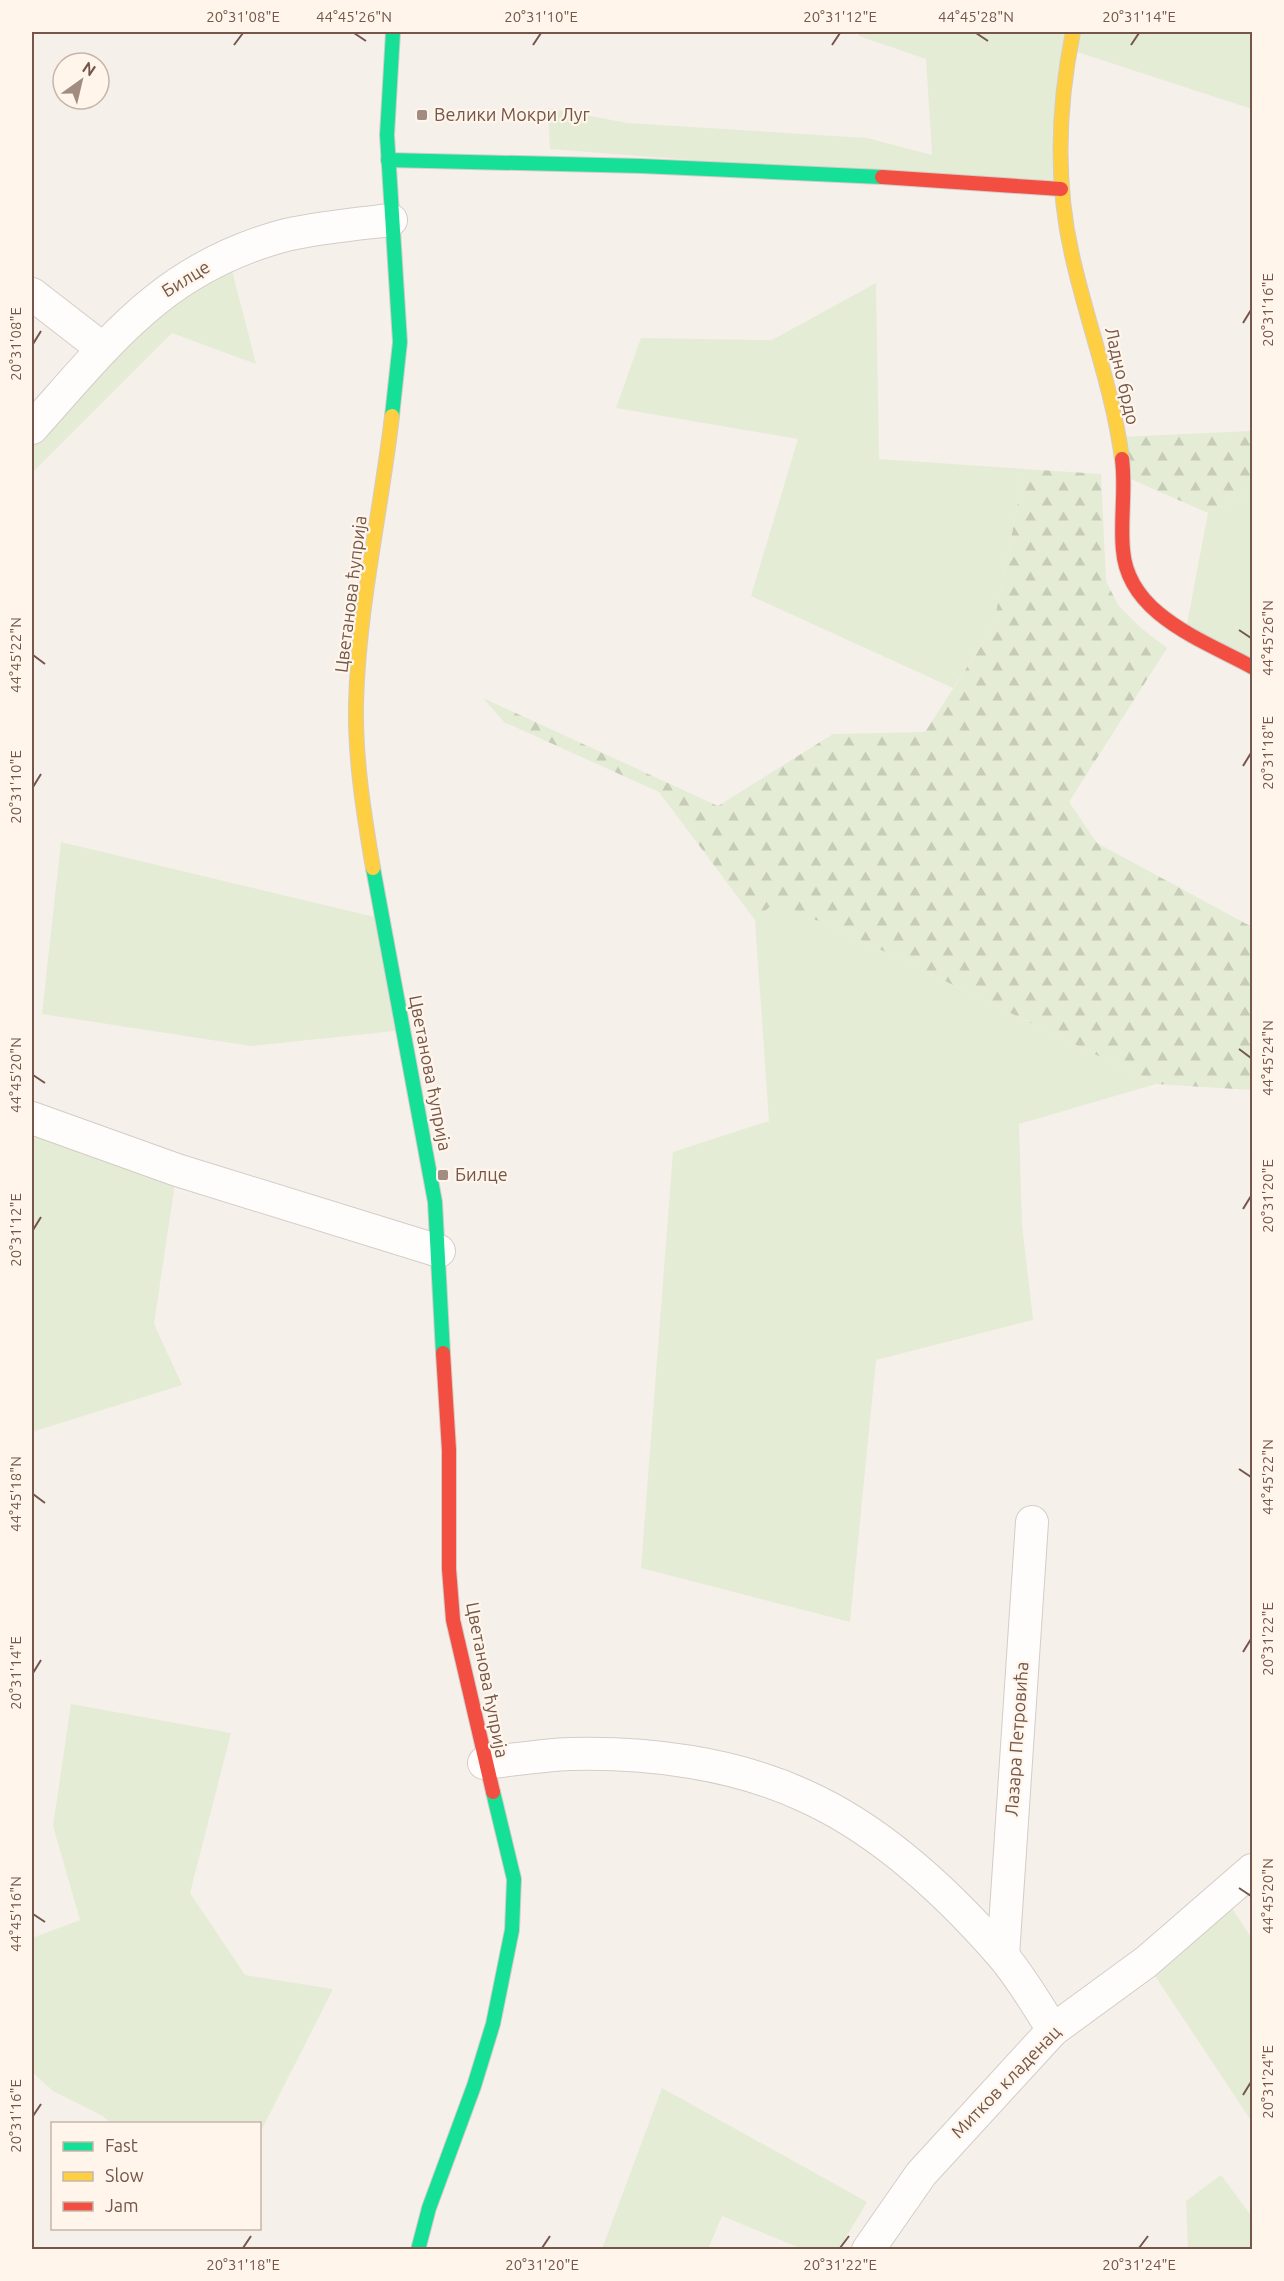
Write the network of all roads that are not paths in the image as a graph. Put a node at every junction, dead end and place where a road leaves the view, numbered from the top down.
1 (393, 32) edge
2 (1073, 32) edge
3 (388, 160) junction
4 (1061, 189) junction
5 (391, 220) junction
6 (32, 294) edge
7 (103, 349) junction
8 (32, 428) edge
9 (1252, 667) edge
10 (32, 1118) edge
11 (439, 1251) junction
12 (1032, 1521) dead end
13 (484, 1763) junction
14 (1252, 1870) edge
15 (1003, 1956) junction
16 (1053, 2030) junction
17 (418, 2250) edge
18 (868, 2250) edge

1 - 3 street, Цветанова ћуприја
2 - 4 street, Ладно брдо
3 - 4 street
3 - 5 street, Цветанова ћуприја
4 - 9 street, Ладно брдо
5 - 7 street, Билце
5 - 11 street, Цветанова ћуприја
6 - 7 street
7 - 8 street, Билце
10 - 11 street
11 - 13 street, Цветанова ћуприја
12 - 15 street, Лазара Петровића
13 - 15 street
13 - 17 street, Цветанова ћуприја
14 - 16 street, Митков кладенац
15 - 16 street
16 - 18 street, Митков кладенац

